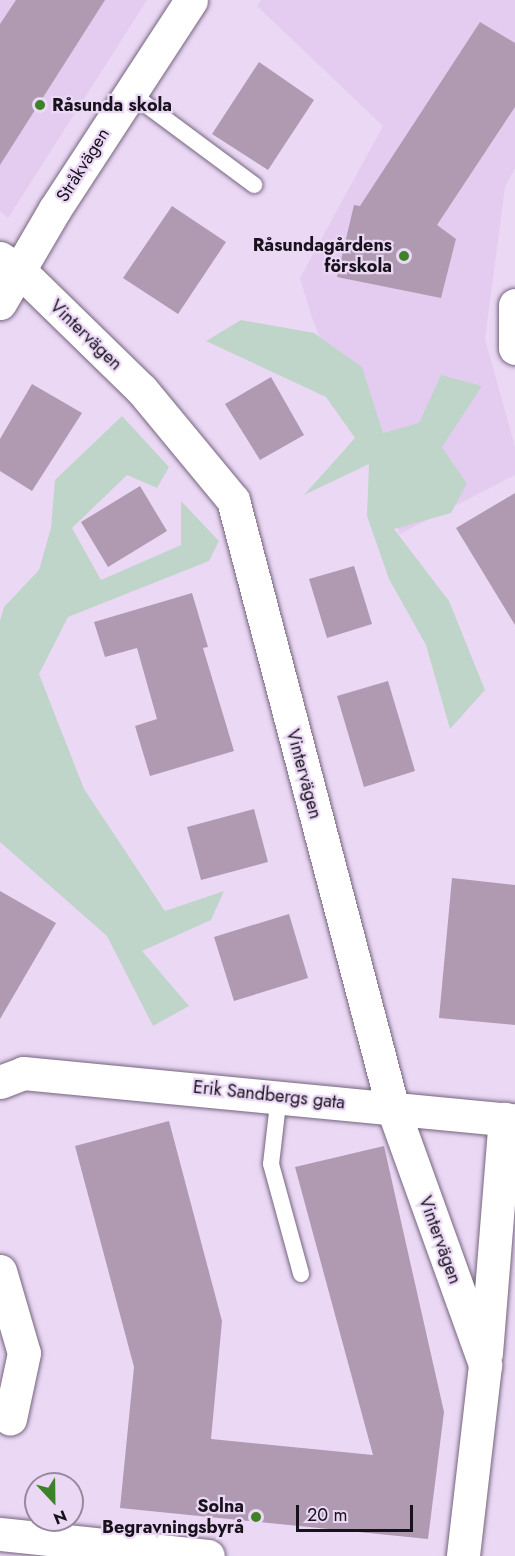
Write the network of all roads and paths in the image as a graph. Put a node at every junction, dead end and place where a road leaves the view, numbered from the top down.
1 (191, 0) edge
2 (129, 92) junction
3 (254, 185) dead end
4 (10, 265) edge
5 (0, 303) edge
6 (515, 305) edge
7 (515, 348) edge
8 (8, 1071) edge
9 (279, 1095) junction
10 (393, 1109) junction
11 (510, 1119) edge
12 (0, 1271) edge
13 (301, 1274) dead end
14 (485, 1365) junction
15 (10, 1419) dead end
16 (0, 1534) edge
17 (208, 1556) edge
18 (463, 1556) edge

1 - 2 street, Stråkvägen
2 - 3 lane
2 - 4 street, Stråkvägen
4 - 5 street, Stråkvägen
4 - 10 street, Vintervägen
6 - 7 street
8 - 9 street, Erik Sandbergs gata
9 - 10 street, Erik Sandbergs gata
9 - 13 lane
10 - 11 street, Erik Sandbergs gata
10 - 14 street, Vintervägen
11 - 14 street, Vintervägen
12 - 15 street
14 - 18 street, Vintervägen
16 - 17 street

